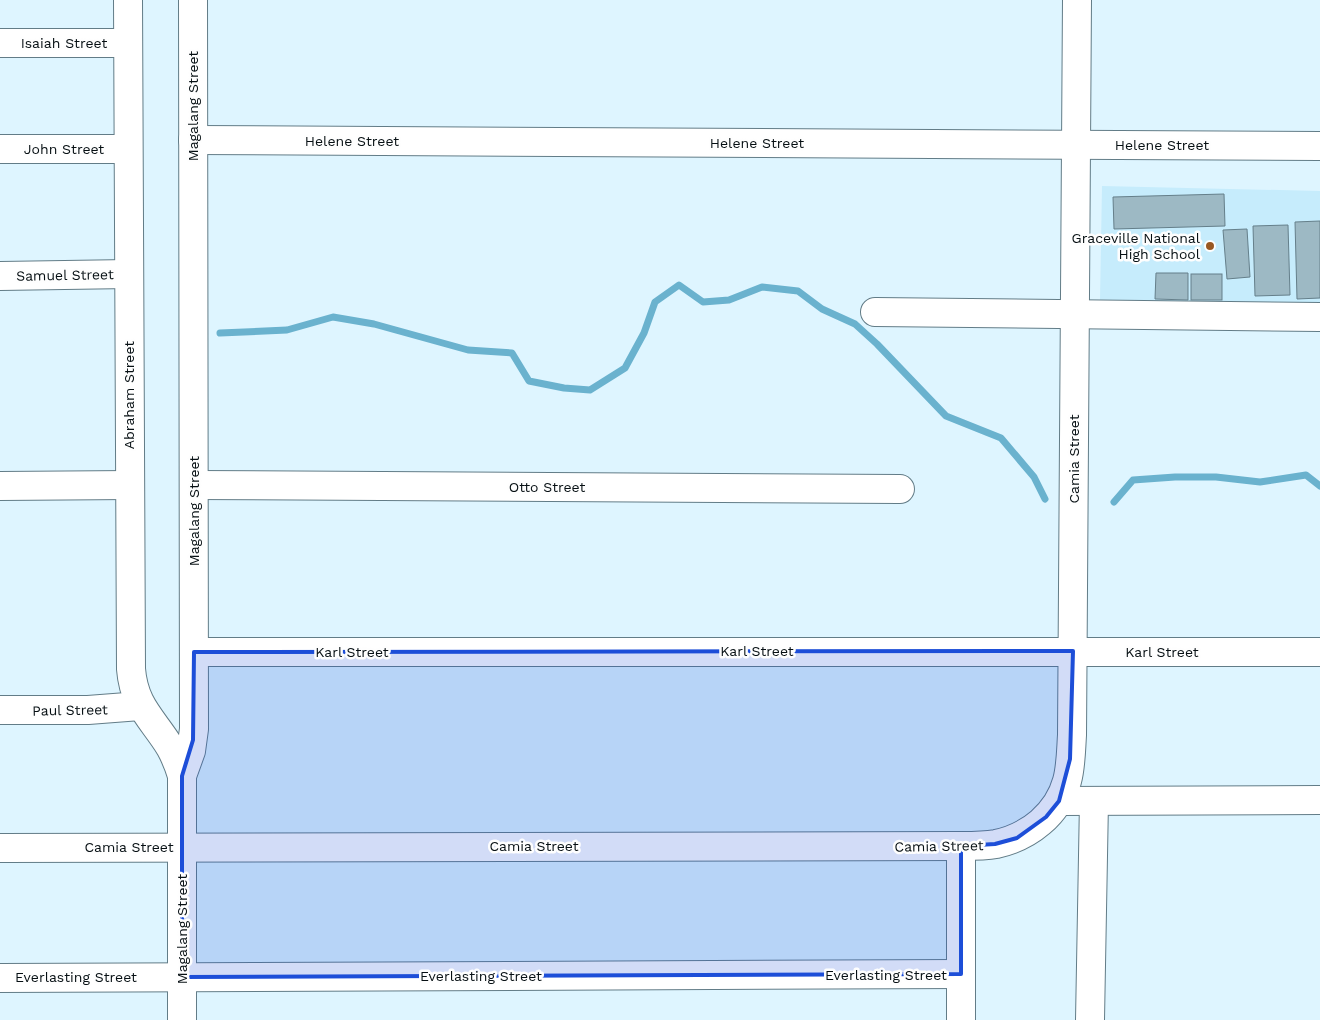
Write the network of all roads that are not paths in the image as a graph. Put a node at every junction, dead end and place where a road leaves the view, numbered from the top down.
1 (128, 0) edge
2 (193, 0) edge
3 (1077, 0) edge
4 (0, 43) edge
5 (128, 43) junction
6 (193, 140) junction
7 (1076, 144) junction
8 (1320, 146) edge
9 (0, 149) edge
10 (128, 149) junction
11 (129, 274) junction
12 (0, 276) edge
13 (874, 312) dead end
14 (1075, 315) junction
15 (1320, 317) edge
16 (130, 485) junction
17 (194, 485) junction
18 (0, 486) edge
19 (900, 489) dead end
20 (1073, 651) junction
21 (194, 652) junction
22 (1320, 652) edge
23 (140, 706) junction
24 (0, 710) edge
25 (182, 776) junction
26 (1320, 800) edge
27 (1094, 801) junction
28 (1059, 802) junction
29 (182, 846) junction
30 (961, 846) junction
31 (0, 848) edge
32 (961, 974) junction
33 (182, 977) junction
34 (0, 978) edge
35 (182, 1020) edge
36 (961, 1020) edge
37 (1090, 1020) edge

1 - 5 street, Abraham Street
2 - 6 street, Magalang Street
3 - 7 street, Camia Street
4 - 5 street, Isaiah Street
5 - 10 street, Abraham Street
6 - 7 street, Helene Street
6 - 17 street, Magalang Street
7 - 8 street, Helene Street
7 - 14 street, Camia Street
9 - 10 street, John Street
10 - 11 street, Abraham Street
11 - 12 street, Samuel Street
11 - 16 street, Abraham Street
13 - 14 street
14 - 15 street
14 - 20 street, Camia Street
16 - 18 street
16 - 23 street, Abraham Street
17 - 19 street, Otto Street
17 - 21 street, Magalang Street
20 - 21 street, Karl Street
20 - 22 street, Karl Street
20 - 28 street, Camia Street
21 - 25 street, Magalang Street
23 - 24 street, Paul Street
23 - 25 street, Abraham Street
25 - 29 street, Magalang Street
26 - 27 street
27 - 28 street
27 - 37 street
28 - 30 street, Camia Street
29 - 30 street, Camia Street
29 - 31 street, Camia Street
29 - 33 street, Magalang Street
30 - 32 street
32 - 33 street, Everlasting Street
32 - 36 street
33 - 34 street, Everlasting Street
33 - 35 street, Magalang Street

